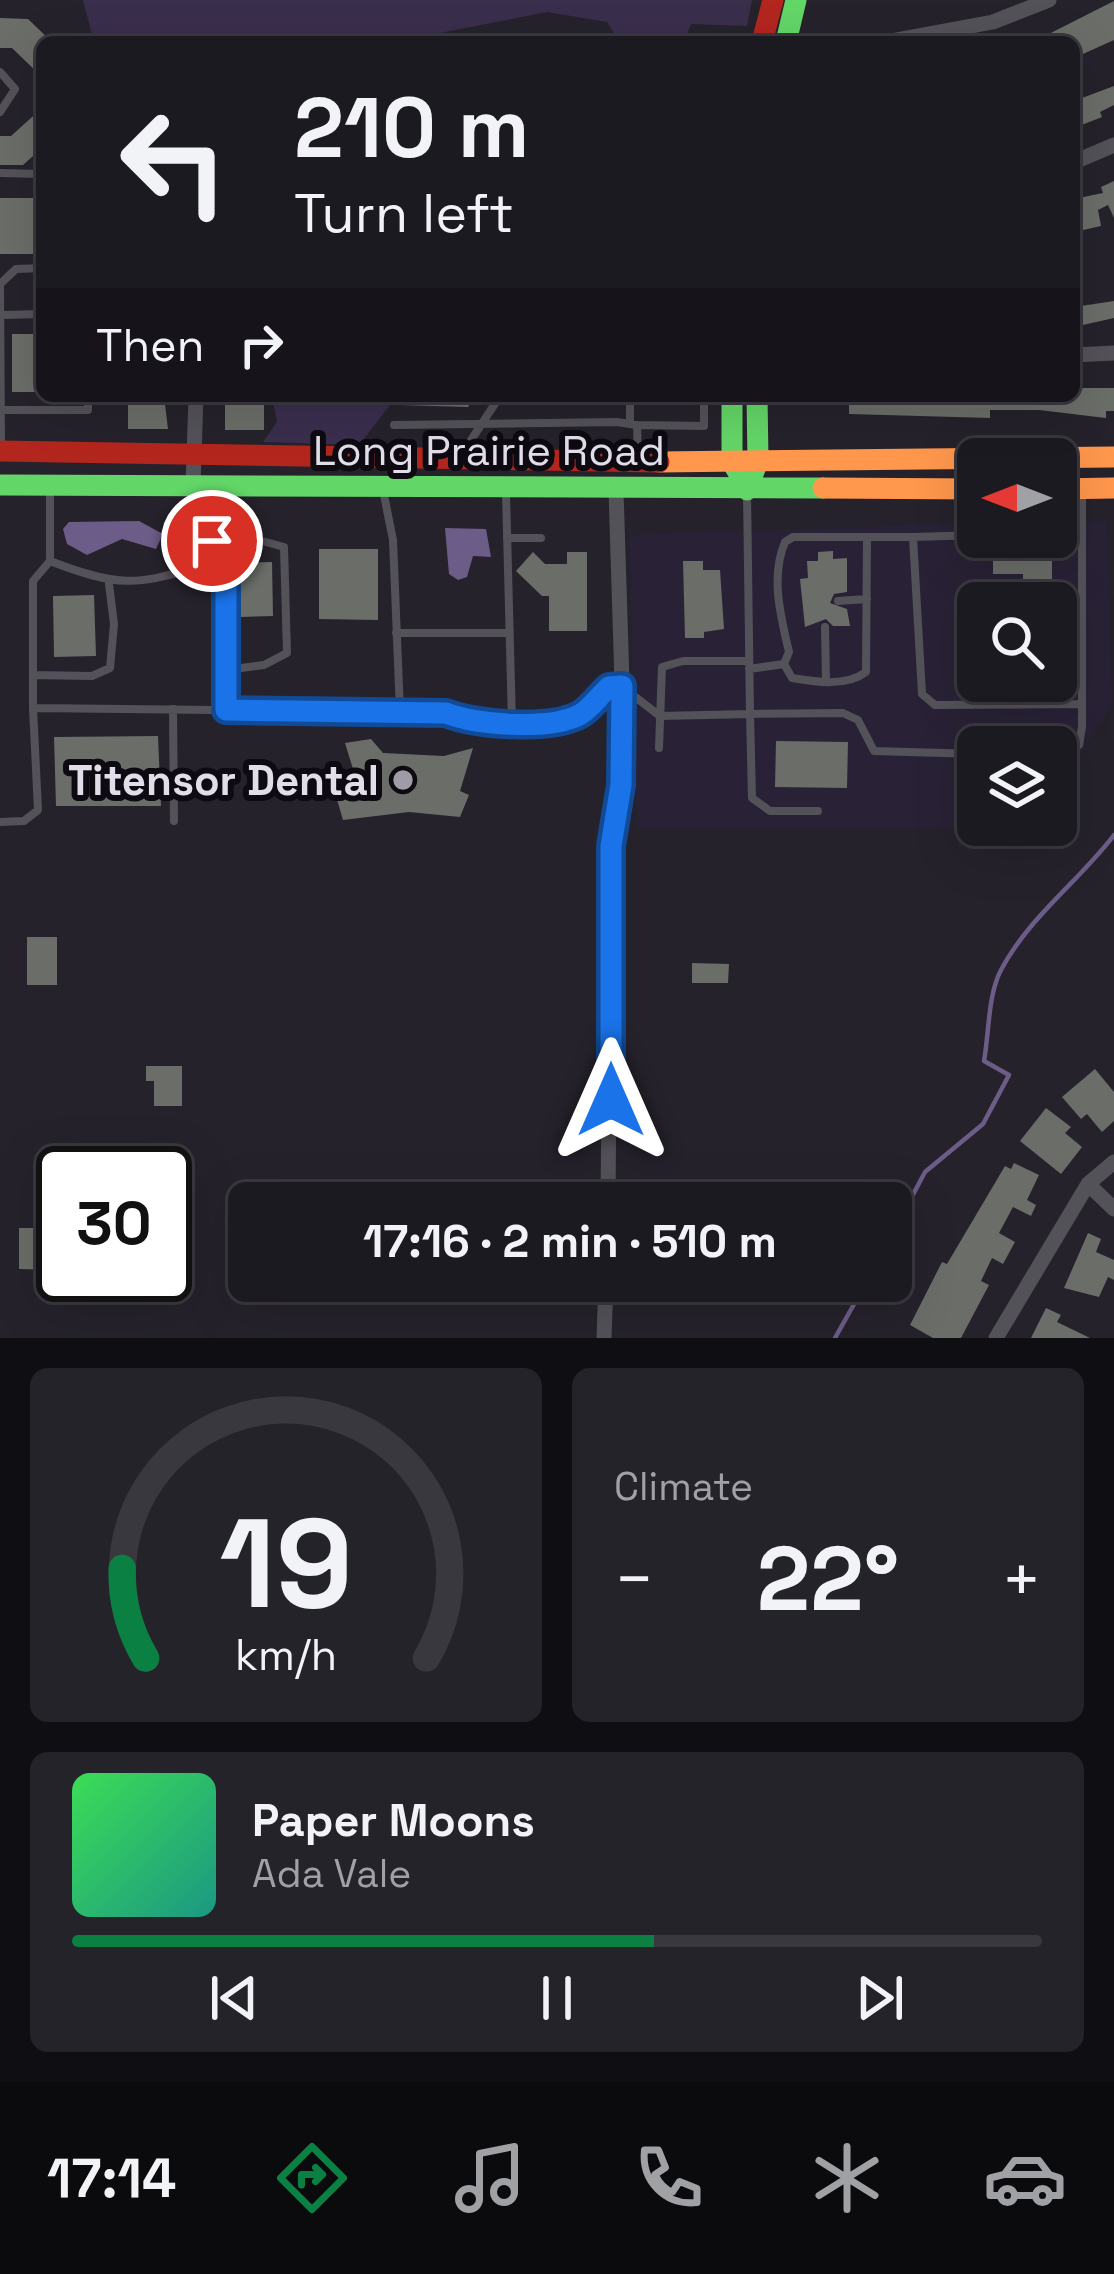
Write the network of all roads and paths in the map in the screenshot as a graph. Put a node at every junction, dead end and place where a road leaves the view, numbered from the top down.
1 (773, 0) edge
2 (796, 0) edge
3 (1049, 0) edge
4 (764, 36) edge
5 (787, 36) edge
6 (917, 36) edge
7 (0, 71) edge
8 (0, 112) edge
9 (1114, 146) edge
10 (1080, 160) edge
11 (0, 173) edge
12 (36, 174) edge
13 (36, 268) edge
14 (0, 285) edge
15 (36, 314) edge
16 (1, 315) edge
17 (1114, 353) edge
18 (1080, 355) edge
19 (88, 402) edge
20 (196, 402) edge
21 (496, 402) edge
22 (631, 402) edge
23 (704, 402) edge
24 (732, 402) edge
25 (757, 402) edge
26 (1, 410) edge
27 (394, 425) dead end
28 (481, 425) junction
29 (634, 425) junction
30 (1, 451) edge
31 (194, 454) junction
32 (1114, 457) edge
33 (458, 460) junction
34 (758, 461) junction
35 (638, 462) junction
36 (732, 462) junction
37 (0, 484) edge
38 (50, 485) junction
39 (193, 486) junction
40 (382, 488) junction
41 (1114, 488) edge
42 (506, 489) junction
43 (957, 489) edge
44 (1077, 489) edge
45 (1082, 489) junction
46 (616, 490) junction
47 (747, 490) junction
48 (1077, 532) edge
49 (1082, 532) junction
50 (957, 536) edge
51 (867, 537) junction
52 (913, 537) junction
53 (507, 538) junction
54 (541, 538) dead end
55 (212, 541) junction
56 (50, 561) junction
57 (220, 562) junction
58 (109, 584) junction
59 (867, 599) junction
60 (838, 602) dead end
61 (826, 627) dead end
62 (396, 633) junction
63 (509, 633) junction
64 (784, 664) junction
65 (749, 665) junction
66 (226, 670) junction
67 (34, 675) junction
68 (826, 681) junction
69 (622, 686) junction
70 (1082, 704) junction
71 (34, 708) junction
72 (173, 709) junction
73 (226, 710) junction
74 (400, 712) junction
75 (750, 714) junction
76 (660, 716) junction
77 (512, 723) junction
78 (1077, 746) edge
79 (659, 748) dead end
80 (957, 754) edge
81 (818, 811) dead end
82 (174, 821) dead end
83 (0, 822) edge
84 (1114, 1162) edge
85 (608, 1182) edge
86 (1088, 1184) junction
87 (1114, 1209) edge
88 (605, 1302) edge
89 (604, 1338) edge
90 (996, 1338) edge

1 - 4 main road
2 - 5 main road
3 - 6 street
7 - 8 lane
9 - 10 street
11 - 12 lane
13 - 14 lane
14 - 16 lane
15 - 16 lane
16 - 26 lane
17 - 18 street
19 - 26 lane
20 - 31 street
21 - 28 lane
22 - 29 lane
23 - 29 lane
24 - 36 main road
25 - 34 main road
26 - 30 lane
27 - 28 lane
28 - 29 lane
28 - 33 lane
29 - 35 lane
30 - 31 main road, Long Prairie Road
31 - 33 main road, Long Prairie Road
31 - 39 street
32 - 34 main road, Long Prairie Road
33 - 35 main road, Long Prairie Road
34 - 36 main road, Long Prairie Road
34 - 47 main road
35 - 36 main road, Long Prairie Road
36 - 47 main road
37 - 38 main road, Long Prairie Road
38 - 39 main road, Long Prairie Road
38 - 56 lane
39 - 40 main road, Long Prairie Road
39 - 55 lane
40 - 42 main road, Long Prairie Road
40 - 62 lane
41 - 45 main road
42 - 46 main road, Long Prairie Road
42 - 53 lane
43 - 47 main road, Long Prairie Road
44 - 45 main road
45 - 49 lane
46 - 47 main road, Long Prairie Road
46 - 69 street
47 - 65 lane
48 - 49 lane
49 - 70 lane
50 - 52 lane
51 - 52 lane
51 - 59 lane
51 - 64 lane
52 - 70 lane
53 - 54 lane
53 - 63 lane
55 - 57 lane
55 - 66 lane
56 - 58 lane
56 - 67 lane
57 - 58 lane
57 - 66 lane
58 - 67 lane
59 - 60 lane
59 - 68 lane
61 - 68 lane
62 - 63 lane
62 - 74 lane
63 - 77 lane
64 - 65 lane
64 - 68 lane
65 - 75 lane
65 - 76 lane
66 - 73 lane
67 - 71 lane
69 - 76 lane
69 - 77 lane
69 - 85 street
70 - 78 lane
71 - 72 lane
71 - 83 lane
72 - 73 lane
72 - 82 lane
73 - 74 lane
74 - 77 lane
75 - 76 lane
75 - 80 lane
75 - 81 lane
76 - 79 lane
84 - 86 street
86 - 87 street
86 - 90 street
88 - 89 street

